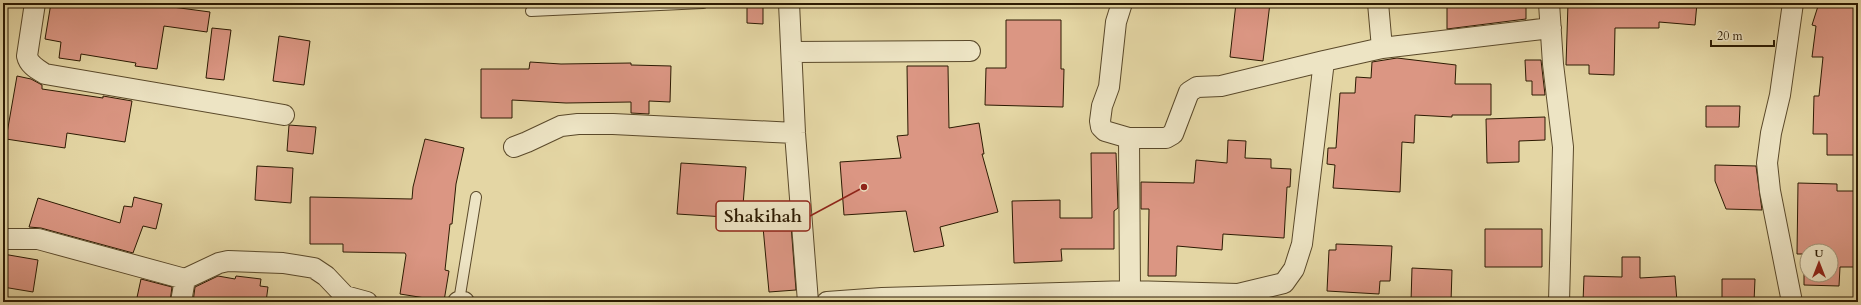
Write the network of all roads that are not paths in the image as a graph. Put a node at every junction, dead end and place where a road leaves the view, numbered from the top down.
1 (35, 3) edge
2 (703, 3) edge
3 (789, 3) edge
4 (1122, 3) edge
5 (1378, 3) edge
6 (1549, 3) edge
7 (1793, 3) edge
8 (531, 11) dead end
9 (1551, 28) junction
10 (1382, 48) junction
11 (970, 51) dead end
12 (792, 52) junction
13 (1324, 61) junction
14 (284, 115) dead end
15 (795, 133) junction
16 (1129, 138) junction
17 (514, 147) dead end
18 (476, 197) dead end
19 (3, 239) edge
20 (185, 279) junction
21 (1284, 283) junction
22 (1130, 291) junction
23 (1076, 297) edge
24 (985, 298) edge
25 (344, 299) edge
26 (181, 302) edge
27 (367, 302) edge
28 (459, 302) edge
29 (464, 302) edge
30 (808, 302) edge
31 (827, 302) edge
32 (1279, 302) edge
33 (1559, 302) edge
34 (1792, 302) edge

1 - 14 street
2 - 8 lane
3 - 12 street
4 - 16 street
5 - 10 street
6 - 9 street
7 - 34 street
9 - 10 street
9 - 33 street
10 - 13 street
11 - 12 street
12 - 15 street
13 - 16 street
13 - 21 street
15 - 17 street
15 - 30 street
16 - 22 street
18 - 28 lane
19 - 20 street
20 - 25 street
20 - 26 street
21 - 22 street
21 - 32 street
22 - 23 street
23 - 24 street
24 - 31 street
25 - 27 street
28 - 29 street

